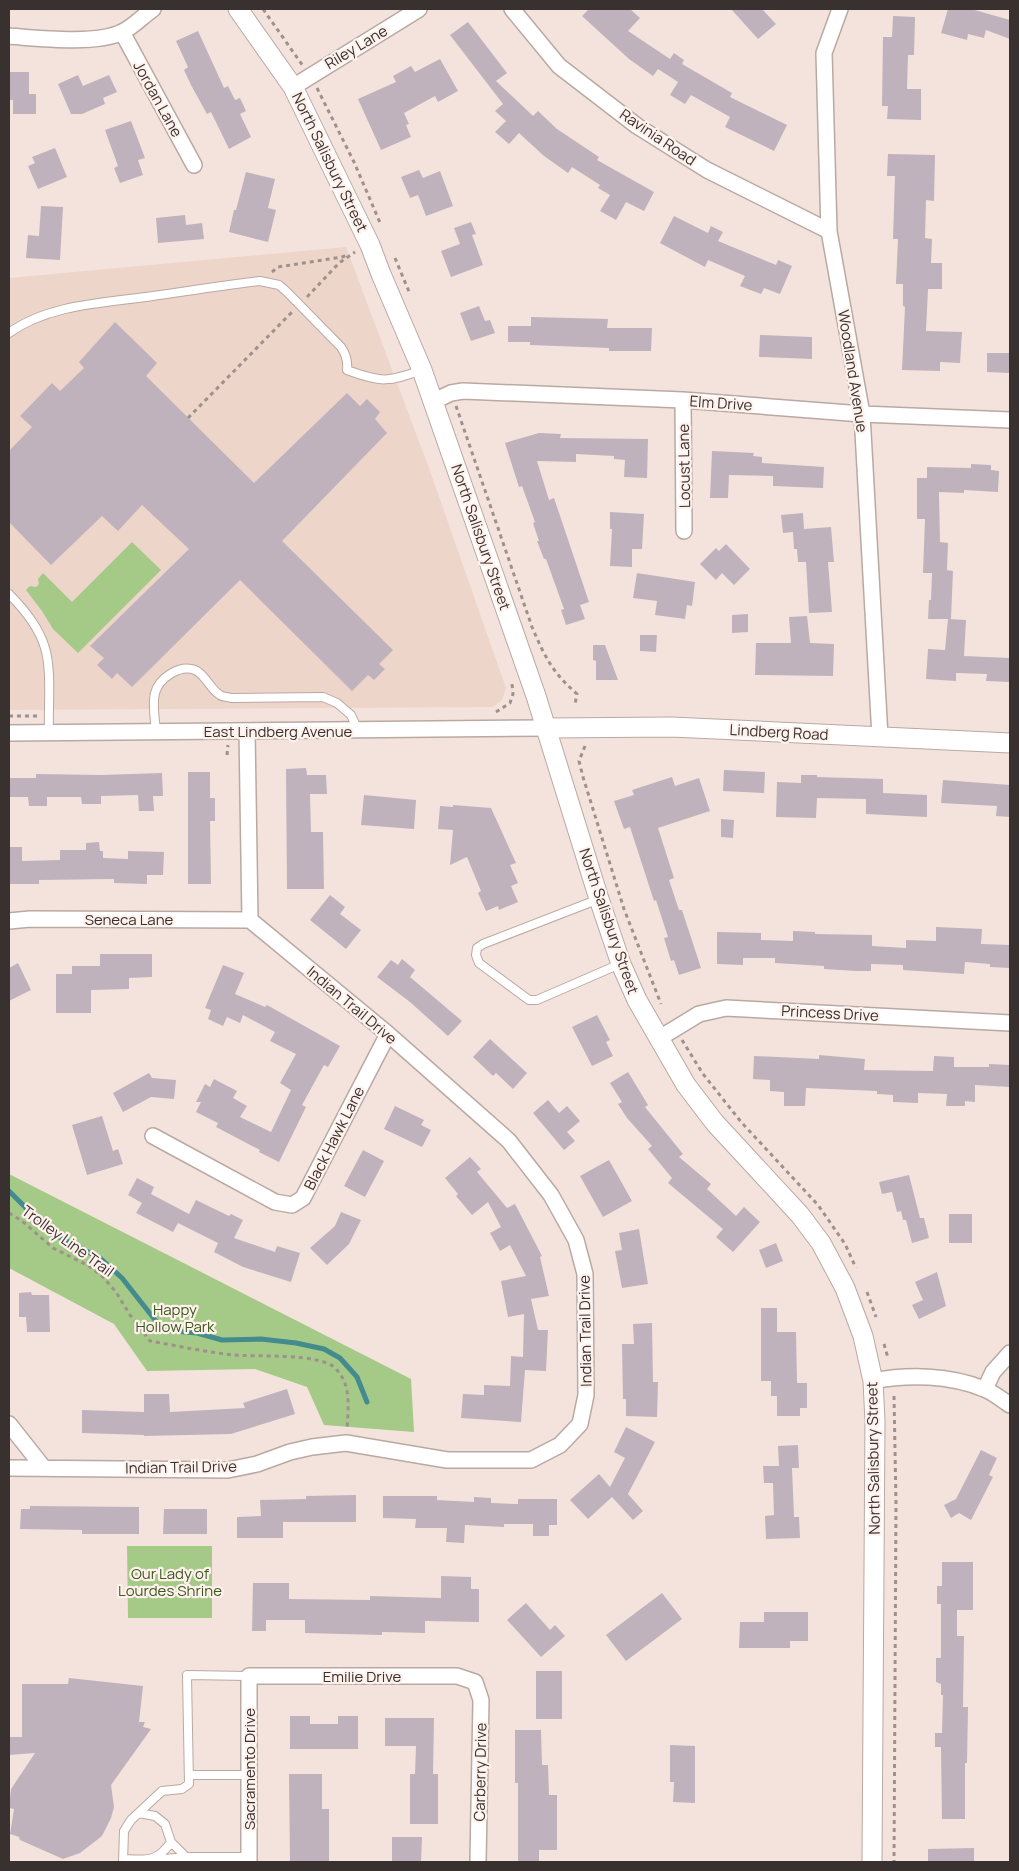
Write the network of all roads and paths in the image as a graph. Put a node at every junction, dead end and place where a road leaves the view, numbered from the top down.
1 (153, 9) edge
2 (238, 9) edge
3 (419, 9) edge
4 (512, 9) edge
5 (840, 9) edge
6 (122, 32) junction
7 (9, 36) edge
8 (293, 87) junction
9 (194, 165) dead end
10 (829, 231) junction
11 (356, 252) junction
12 (359, 260) dead end
13 (260, 281) junction
14 (299, 304) junction
15 (9, 333) edge
16 (422, 370) junction
17 (683, 400) junction
18 (434, 401) junction
19 (862, 414) junction
20 (188, 418) dead end
21 (1010, 420) edge
22 (684, 531) dead end
23 (9, 594) edge
24 (510, 678) dead end
25 (492, 713) dead end
26 (9, 716) edge
27 (48, 716) junction
28 (547, 728) junction
29 (247, 730) junction
30 (358, 730) junction
31 (156, 731) junction
32 (48, 732) junction
33 (9, 733) edge
34 (880, 737) junction
35 (1010, 743) edge
36 (584, 746) dead end
37 (599, 899) junction
38 (250, 920) junction
39 (9, 921) edge
40 (621, 964) junction
41 (1010, 1023) edge
42 (674, 1027) junction
43 (388, 1034) junction
44 (658, 1038) junction
45 (154, 1136) dead end
46 (9, 1213) edge
47 (856, 1270) dead end
48 (864, 1287) dead end
49 (878, 1322) dead end
50 (883, 1340) dead end
51 (1010, 1353) edge
52 (888, 1358) dead end
53 (873, 1381) junction
54 (985, 1389) junction
55 (894, 1396) dead end
56 (1010, 1405) edge
57 (9, 1424) edge
58 (346, 1443) junction
59 (43, 1467) junction
60 (9, 1468) edge
61 (249, 1676) junction
62 (474, 1682) joint
63 (189, 1775) junction
64 (249, 1775) junction
65 (156, 1797) junction
66 (139, 1813) junction
67 (156, 1816) junction
68 (171, 1842) junction
69 (186, 1857) junction
70 (152, 1860) junction
71 (249, 1860) edge
72 (123, 1861) edge
73 (478, 1862) edge
74 (872, 1862) edge
75 (894, 1862) edge

1 - 6 street
2 - 8 street, North Salisbury Street
3 - 8 street, Riley Lane
4 - 10 street, Ravinia Road
5 - 10 street, Woodland Avenue
6 - 7 street
6 - 9 street, Jordan Lane
8 - 16 street, North Salisbury Street
10 - 19 street, Woodland Avenue
11 - 12 path
11 - 13 path
11 - 14 path
13 - 14 lane
13 - 15 lane
14 - 16 lane
14 - 20 path
16 - 18 street, North Salisbury Street
17 - 18 street, Elm Drive
17 - 19 street, Elm Drive
17 - 22 street, Locust Lane
18 - 28 street, North Salisbury Street
19 - 21 street, Elm Drive
19 - 34 street, Woodland Avenue
23 - 27 lane
24 - 25 path
26 - 27 path
27 - 32 lane
28 - 30 street, East Lindberg Avenue
28 - 34 street, Lindberg Road
28 - 37 street, North Salisbury Street
29 - 30 street, East Lindberg Avenue
29 - 31 street, East Lindberg Avenue
29 - 38 street
30 - 31 lane
31 - 32 street, East Lindberg Avenue
32 - 33 street, East Lindberg Avenue
34 - 35 street, Lindberg Road
36 - 42 path
37 - 40 street, North Salisbury Street
37 - 40 lane
38 - 39 street, Seneca Lane
38 - 43 street, Indian Trail Drive
40 - 44 street, North Salisbury Street
41 - 42 street, Princess Drive
42 - 44 street, Princess Drive
42 - 47 path
43 - 45 street, Black Hawk Lane
43 - 58 street, Indian Trail Drive
44 - 53 street, North Salisbury Street
46 - 58 path, Trolley Line Trail
48 - 49 path
50 - 52 path
51 - 54 street
53 - 54 street
53 - 74 street, North Salisbury Street
54 - 56 street
55 - 75 path
57 - 59 street
58 - 59 street, Indian Trail Drive
59 - 60 street, Indian Trail Drive
61 - 62 street, Emilie Drive
61 - 63 lane
61 - 64 street, Sacramento Drive
62 - 73 street, Carberry Drive
63 - 64 lane
63 - 65 lane
64 - 71 street, Sacramento Drive
65 - 66 lane
65 - 67 lane
66 - 67 lane
66 - 72 lane
67 - 68 lane
68 - 69 lane
68 - 70 lane
69 - 70 lane
69 - 71 lane
70 - 72 lane

